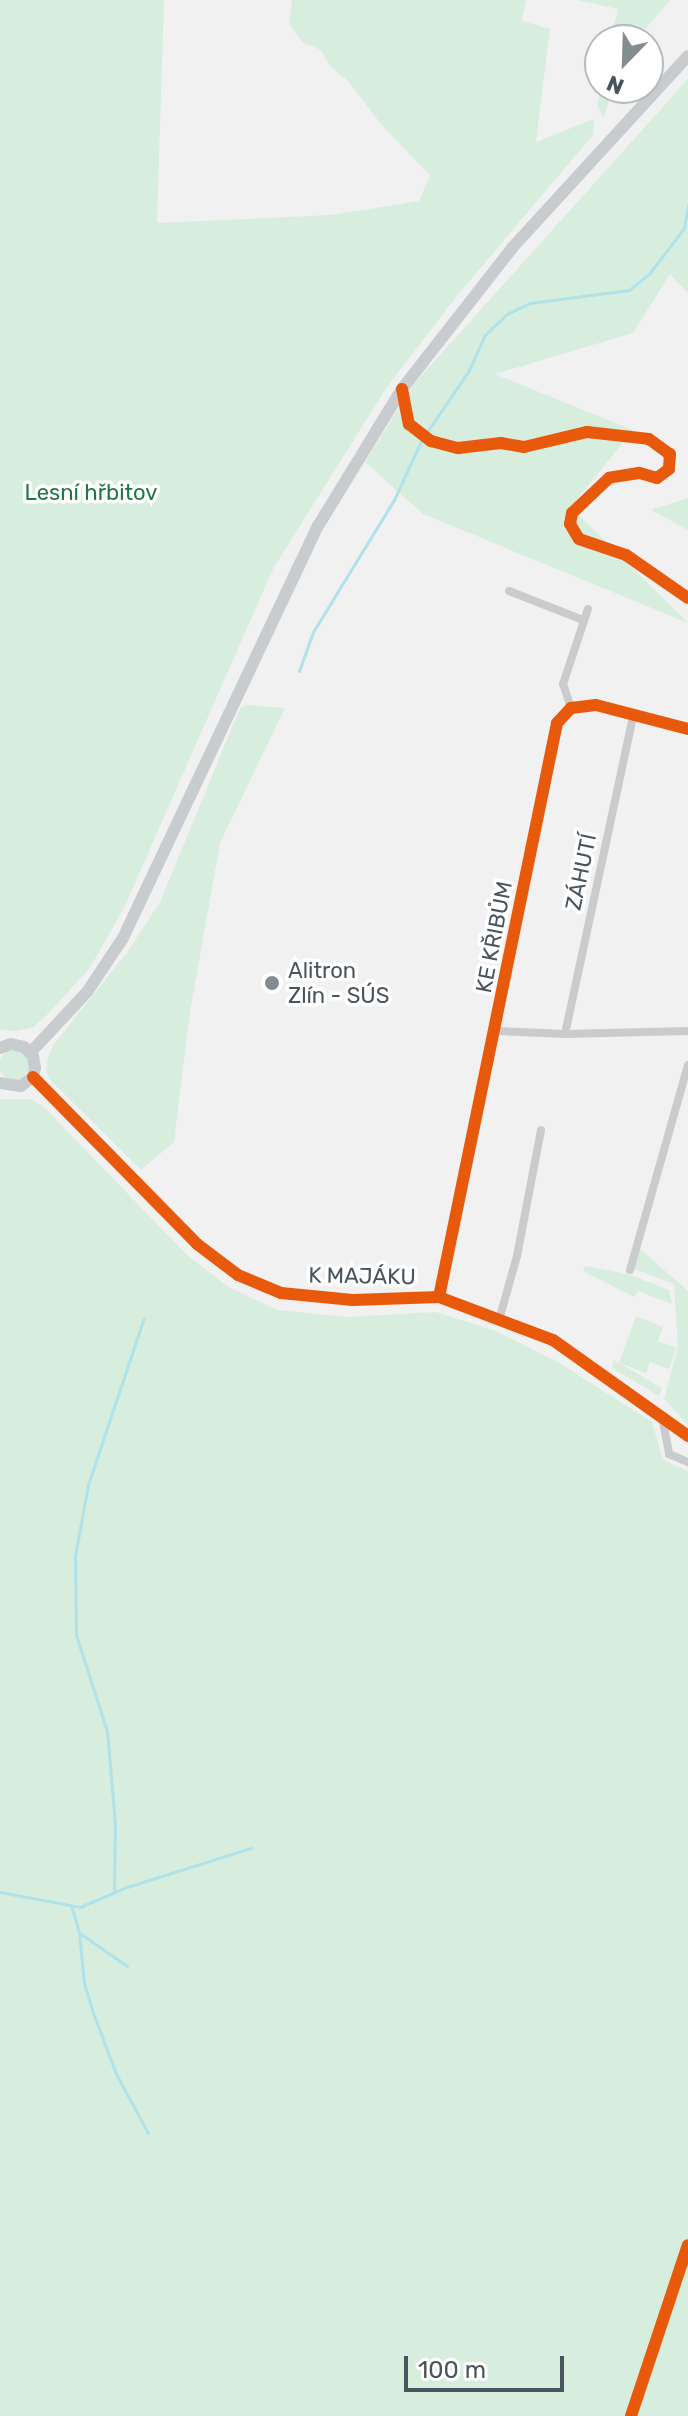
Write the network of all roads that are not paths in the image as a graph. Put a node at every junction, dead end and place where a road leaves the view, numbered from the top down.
1 (688, 56) edge
2 (402, 389) junction
3 (509, 591) dead end
4 (688, 598) edge
5 (588, 609) dead end
6 (583, 620) junction
7 (571, 708) junction
8 (633, 717) junction
9 (688, 729) edge
10 (496, 1031) junction
11 (688, 1031) edge
12 (565, 1034) junction
13 (0, 1048) edge
14 (31, 1052) junction
15 (688, 1065) edge
16 (33, 1077) junction
17 (0, 1083) edge
18 (541, 1130) dead end
19 (630, 1270) dead end
20 (439, 1297) junction
21 (499, 1320) junction
22 (662, 1417) junction
23 (688, 1436) edge
24 (688, 1462) edge

1 - 2 main road
2 - 4 street
2 - 14 main road
3 - 6 street
5 - 6 street
6 - 7 street
7 - 8 street
7 - 10 street, KE KŘIBŮM
8 - 9 street
8 - 12 street, ZÁHUTÍ
10 - 12 street
10 - 20 street, KE KŘIBŮM
11 - 12 street
13 - 14 main road
14 - 16 main road
15 - 19 street
16 - 17 main road
16 - 20 street, K MAJÁKU
18 - 21 street
20 - 21 street, K MAJÁKU
21 - 22 street, K MAJÁKU
22 - 23 street, K MAJÁKU
22 - 24 street

